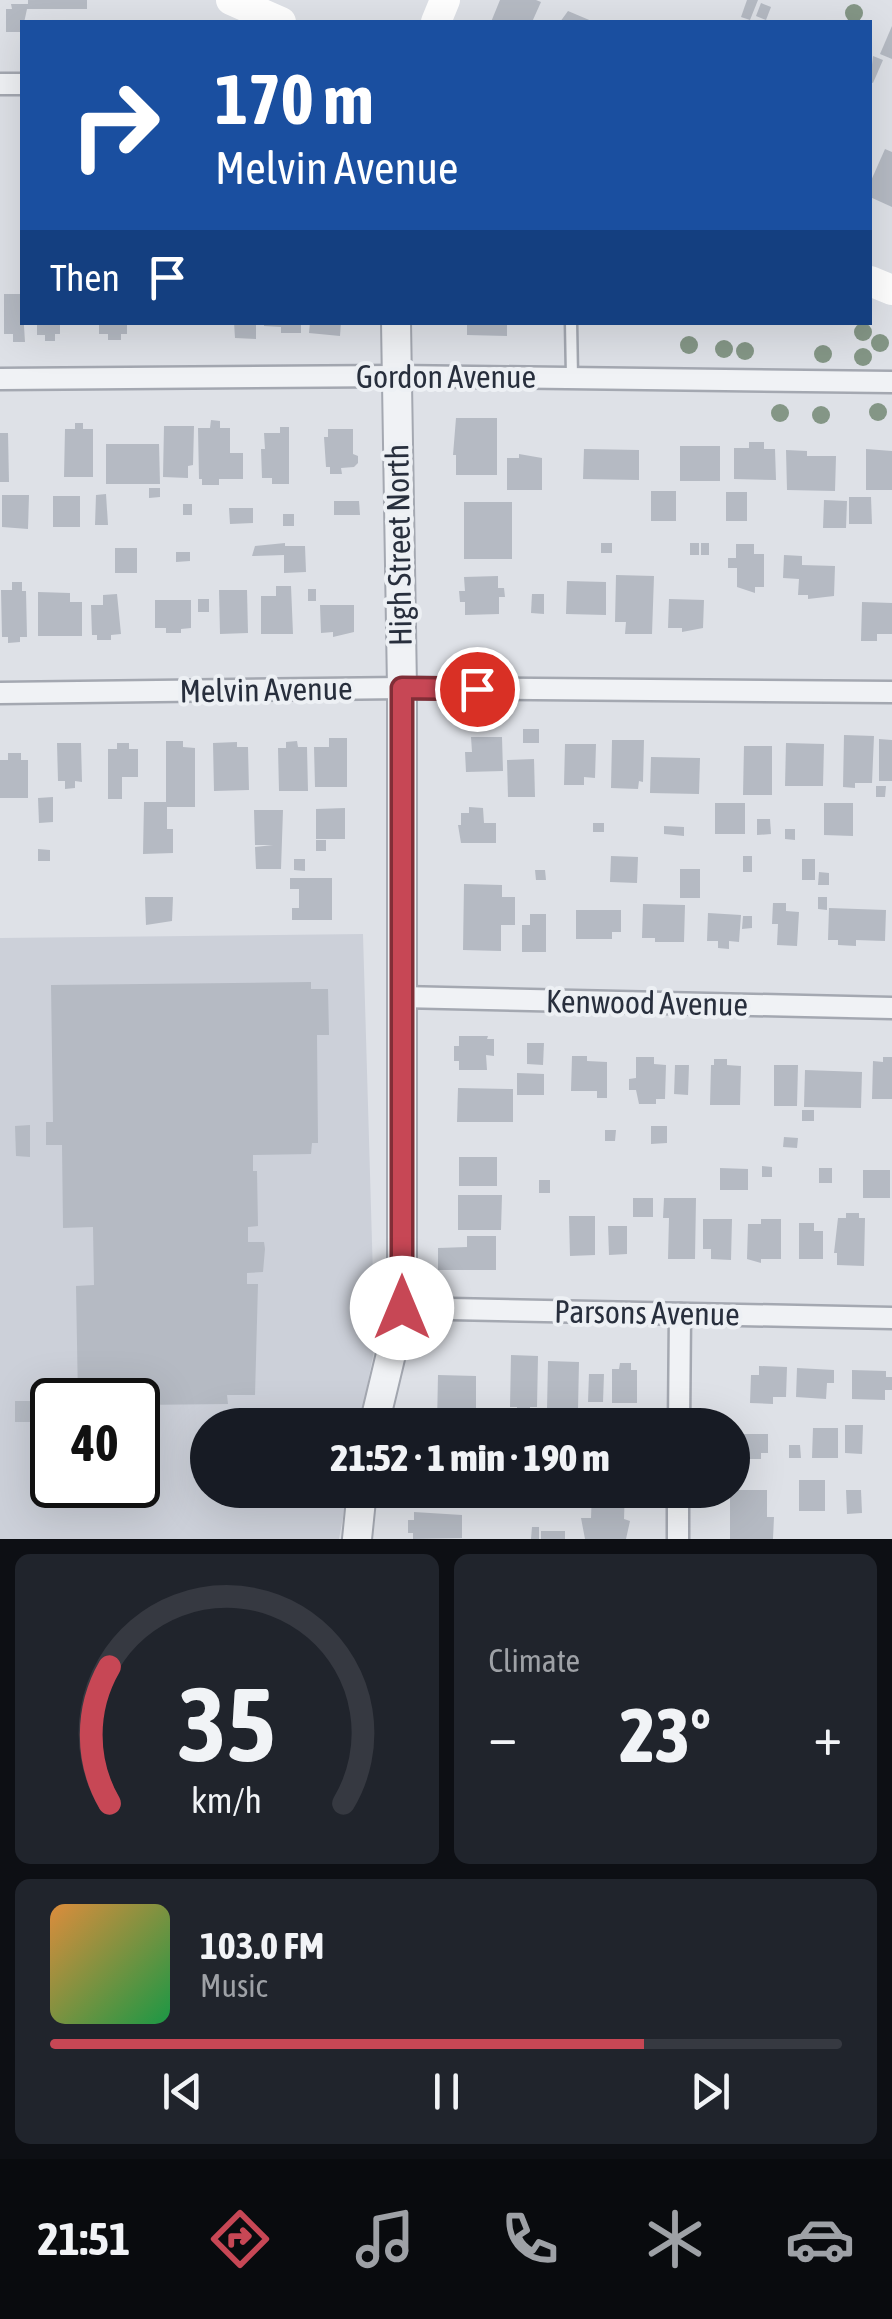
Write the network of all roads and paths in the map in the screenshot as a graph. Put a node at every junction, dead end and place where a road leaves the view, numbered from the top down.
1 (231, 0) edge
2 (276, 20) edge
3 (396, 325) edge
4 (571, 325) edge
5 (396, 376) junction
6 (572, 378) junction
7 (0, 379) edge
8 (892, 382) edge
9 (402, 688) junction
10 (892, 692) edge
11 (0, 693) edge
12 (402, 998) junction
13 (892, 1008) edge
14 (402, 1308) junction
15 (680, 1314) junction
16 (892, 1318) edge
17 (378, 1408) edge
18 (679, 1408) edge
19 (360, 1508) edge
20 (678, 1508) edge
21 (357, 1539) edge
22 (678, 1539) edge

1 - 2 main road
3 - 5 street, High Street North
4 - 6 lane
5 - 6 street, Gordon Avenue
5 - 7 street, Gordon Avenue
5 - 9 street, High Street North
6 - 8 street, Gordon Avenue
9 - 10 street, Melvin Avenue
9 - 11 street, Melvin Avenue
9 - 12 street, High Street North
12 - 13 street, Kenwood Avenue
12 - 14 street, High Street North
14 - 15 street, Parsons Avenue
14 - 17 street, High Street North
15 - 16 street, Parsons Avenue
15 - 18 street
19 - 21 street
20 - 22 street

